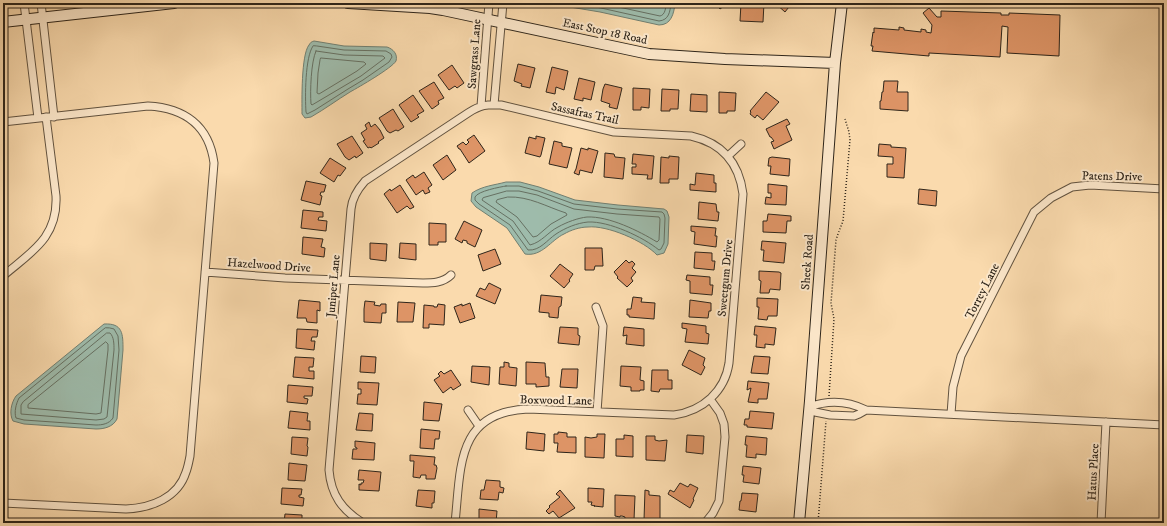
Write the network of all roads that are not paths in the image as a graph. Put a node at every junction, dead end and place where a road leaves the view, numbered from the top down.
1 (24, 3) edge
2 (41, 3) edge
3 (174, 3) edge
4 (348, 3) edge
5 (489, 3) edge
6 (503, 3) edge
7 (842, 3) edge
8 (42, 18) junction
9 (488, 19) junction
10 (26, 20) junction
11 (3, 22) edge
12 (501, 22) junction
13 (835, 63) junction
14 (494, 105) junction
15 (481, 106) junction
16 (54, 116) junction
17 (42, 118) junction
18 (3, 122) edge
19 (741, 144) dead end
20 (728, 156) junction
21 (1164, 189) edge
22 (1061, 192) joint
23 (205, 272) junction
24 (451, 275) dead end
25 (3, 276) edge
26 (345, 280) junction
27 (596, 307) dead end
28 (710, 399) junction
29 (809, 407) junction
30 (468, 410) dead end
31 (866, 410) junction
32 (597, 412) junction
33 (951, 414) junction
34 (1106, 422) junction
35 (1164, 425) edge
36 (479, 426) junction
37 (3, 503) edge
38 (363, 523) edge
39 (456, 523) edge
40 (705, 523) edge
41 (799, 523) edge
42 (1101, 523) edge

1 - 10 street
2 - 8 street
3 - 8 street
4 - 9 street, East Stop 18 Road
5 - 9 street, Sawgrass Lane
6 - 12 street, Sawgrass Lane
7 - 13 street, Sheek Road
8 - 10 street
8 - 16 street
9 - 12 street, East Stop 18 Road
9 - 15 street, Sawgrass Lane
10 - 11 street
10 - 17 street
12 - 13 street, East Stop 18 Road
12 - 14 street, Sawgrass Lane
13 - 29 street, Sheek Road
14 - 15 street, Sassafras Trail
14 - 20 street, Sassafras Trail
15 - 26 street, Juniper Lane
16 - 17 street
16 - 23 street
17 - 18 street
17 - 25 street
19 - 20 street
20 - 28 street, Sweetgum Drive
21 - 22 street, Patens Drive
22 - 33 street, Torrey Lane
23 - 26 street, Hazelwood Drive
23 - 37 street
24 - 26 street, Hazelwood Drive
26 - 38 street, Juniper Lane
27 - 32 street
28 - 32 street, Boxwood Lane
28 - 40 street
29 - 31 street
29 - 31 street
29 - 41 street, Sheek Road
30 - 36 street
31 - 33 street
32 - 36 street, Boxwood Lane
33 - 34 street
34 - 35 street
34 - 42 street, Hatus Place
36 - 39 street, Boxwood Lane

